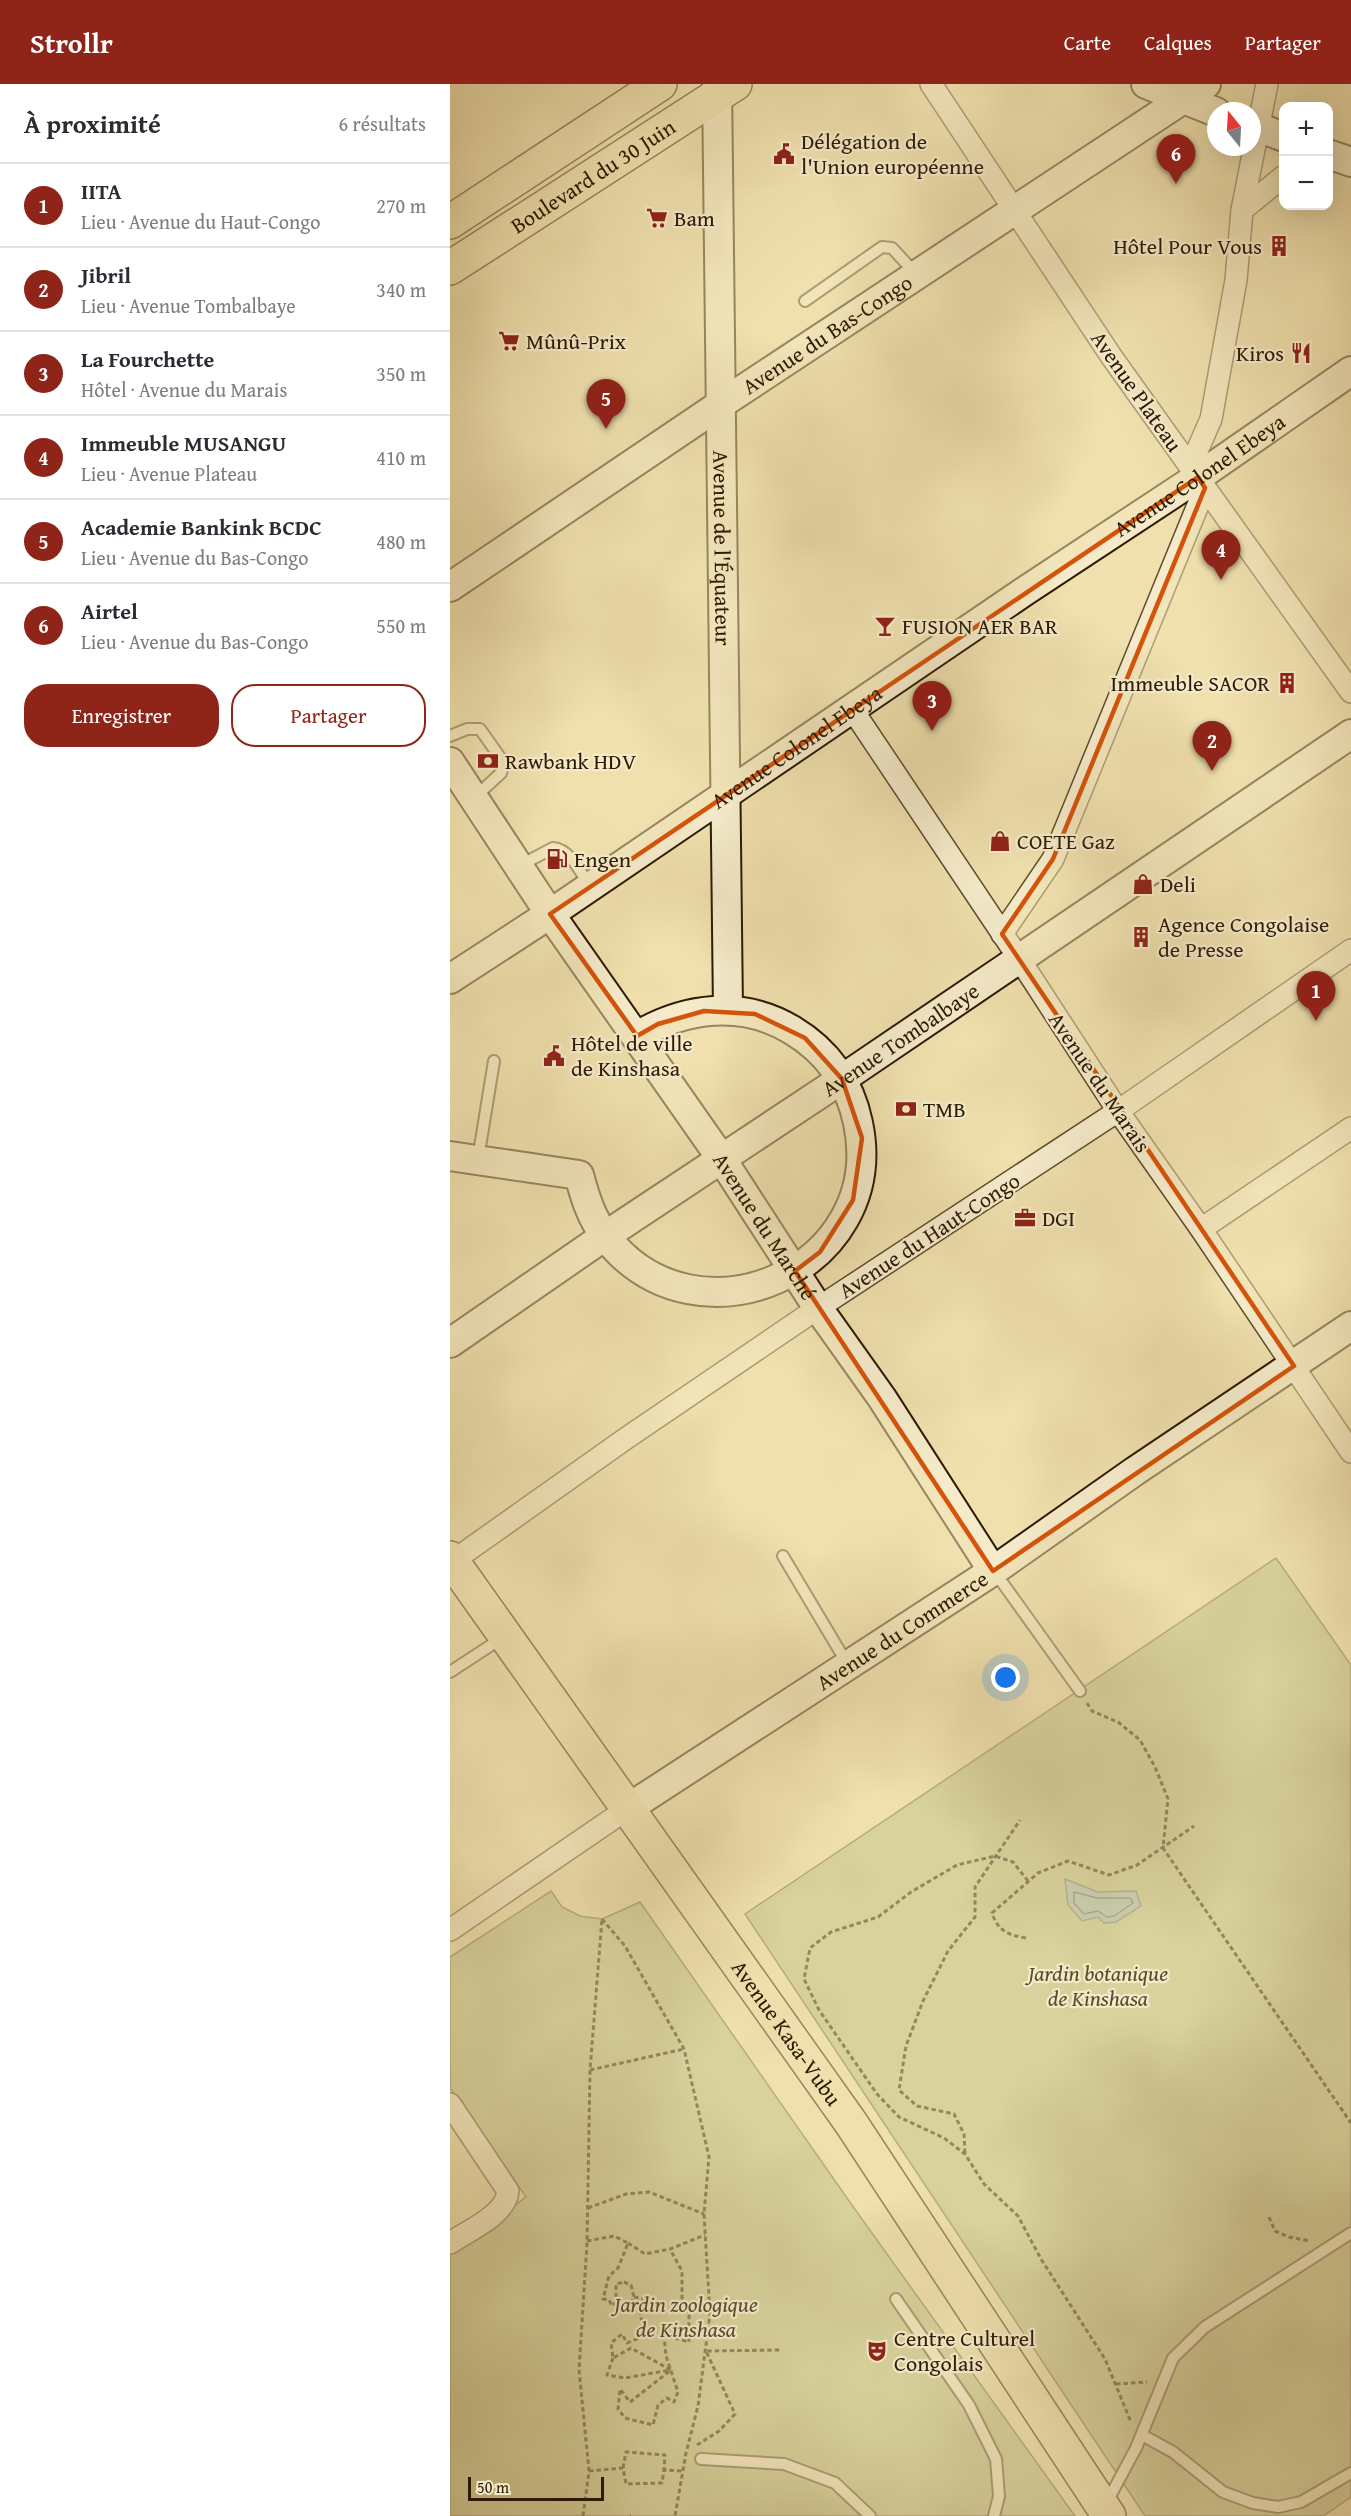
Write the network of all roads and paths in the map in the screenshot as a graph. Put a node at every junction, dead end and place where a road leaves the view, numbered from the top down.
1 (660, 84) edge
2 (931, 84) edge
3 (1146, 84) edge
4 (1206, 84) edge
5 (1267, 84) edge
6 (723, 88) edge
7 (1182, 99) junction
8 (1207, 109) edge
9 (1264, 130) edge
10 (1333, 155) edge
11 (1351, 162) edge
12 (1279, 180) edge
13 (1242, 210) junction
14 (1014, 211) junction
15 (450, 222) edge
16 (450, 268) edge
17 (917, 275) junction
18 (805, 302) dead end
19 (1351, 371) edge
20 (721, 404) junction
21 (1198, 477) junction
22 (450, 587) edge
23 (1351, 692) edge
24 (852, 709) junction
25 (1351, 734) edge
26 (450, 736) edge
27 (450, 762) edge
28 (725, 795) junction
29 (474, 798) junction
30 (518, 866) junction
31 (590, 886) junction
32 (550, 914) junction
33 (1002, 934) junction
34 (1351, 950) edge
35 (1020, 960) junction
36 (450, 979) edge
37 (728, 1010) junction
38 (637, 1036) junction
39 (494, 1061) dead end
40 (842, 1079) junction
41 (1118, 1112) junction
42 (1351, 1128) edge
43 (450, 1156) edge
44 (721, 1158) junction
45 (478, 1160) junction
46 (1201, 1229) junction
47 (605, 1236) junction
48 (795, 1271) junction
49 (818, 1308) junction
50 (1351, 1326) edge
51 (450, 1343) edge
52 (1293, 1366) junction
53 (1351, 1452) edge
54 (783, 1556) dead end
55 (456, 1571) edge
56 (993, 1571) junction
57 (505, 1636) junction
58 (849, 1665) junction
59 (450, 1672) edge
60 (1080, 1691) joint
61 (627, 1809) junction
62 (1020, 1820) dead end
63 (1194, 1826) dead end
64 (1163, 1848) junction
65 (995, 1856) junction
66 (1028, 1881) junction
67 (450, 1930) edge
68 (1026, 1938) dead end
69 (684, 2049) junction
70 (590, 2070) junction
71 (450, 2104) edge
72 (1351, 2123) edge
73 (965, 2154) junction
74 (588, 2208) junction
75 (704, 2214) junction
76 (1269, 2217) dead end
77 (1351, 2233) edge
78 (705, 2235) junction
79 (587, 2241) junction
80 (1340, 2241) junction
81 (450, 2243) edge
82 (628, 2243) junction
83 (670, 2248) junction
84 (634, 2297) junction
85 (896, 2299) dead end
86 (619, 2300) junction
87 (780, 2350) dead end
88 (706, 2351) junction
89 (613, 2358) junction
90 (671, 2370) junction
91 (1164, 2381) junction
92 (1116, 2384) junction
93 (1142, 2435) junction
94 (686, 2453) junction
95 (701, 2459) joint
96 (623, 2468) junction
97 (664, 2470) junction
98 (589, 2471) junction
99 (684, 2472) junction
100 (1351, 2473) edge
101 (1103, 2512) edge
102 (583, 2516) edge
103 (675, 2516) edge
104 (870, 2516) edge
105 (994, 2516) edge

1 - 15 main road, Boulevard du 30 Juin
2 - 14 street, Avenue Plateau
3 - 7 street
4 - 7 street, Avenue du Bas-Congo
5 - 9 street
6 - 16 main road, Boulevard du 30 Juin
6 - 20 street, Avenue de l'Équateur
7 - 8 street
7 - 14 street, Avenue du Bas-Congo
9 - 13 street
10 - 11 street
12 - 13 street
13 - 21 street
14 - 17 street, Avenue du Bas-Congo
14 - 21 street, Avenue Plateau
17 - 18 lane
17 - 20 street, Avenue du Bas-Congo
19 - 21 street, Avenue Colonel Ebeya
20 - 22 street, Avenue du Bas-Congo
20 - 28 street, Avenue de l'Équateur
21 - 23 street, Avenue Plateau
21 - 24 street, Avenue Colonel Ebeya
21 - 33 street
24 - 28 street, Avenue Colonel Ebeya
24 - 33 street, Avenue du Marais
25 - 35 street, Avenue Tombalbaye
26 - 29 lane
27 - 29 street, Avenue du Marché
28 - 31 street, Avenue Colonel Ebeya
28 - 37 street, Avenue de l'Équateur
29 - 30 street, Avenue du Marché
30 - 31 lane
30 - 32 street, Avenue du Marché
31 - 32 street, Avenue Colonel Ebeya
32 - 36 street, Avenue Colonel Ebeya
32 - 38 street, Avenue du Marché
33 - 35 street, Avenue du Marais
34 - 41 street, Avenue du Haut-Congo
35 - 40 street, Avenue Tombalbaye
35 - 41 street, Avenue du Marais
37 - 38 street
37 - 40 street
38 - 44 street, Avenue du Marché
39 - 45 lane
40 - 44 street, Avenue Tombalbaye
40 - 48 street
41 - 46 street, Avenue du Marais
41 - 49 street, Avenue du Haut-Congo
42 - 46 street
43 - 45 street
44 - 47 street, Avenue Tombalbaye
44 - 48 street, Avenue du Marché
45 - 47 street
46 - 52 street, Avenue du Marais
47 - 48 street
47 - 51 street, Avenue Tombalbaye
48 - 49 street, Avenue du Marché
49 - 55 street, Avenue du Haut-Congo
49 - 56 street, Avenue du Marché
50 - 52 street, Avenue du Commerce
52 - 53 street, Avenue du Marais
52 - 56 street, Avenue du Commerce
54 - 58 lane
55 - 57 main road, Avenue Kasa-Vubu
56 - 58 street, Avenue du Commerce
56 - 60 lane, Avenue du Marché
57 - 59 lane
57 - 61 main road, Avenue Kasa-Vubu
58 - 61 street, Avenue du Commerce
60 - 64 path
61 - 67 street, Avenue du Commerce
61 - 101 main road, Avenue Kasa-Vubu
62 - 65 path
63 - 64 path
64 - 66 path
64 - 72 path
65 - 66 path
65 - 73 path
65 - 73 path
66 - 68 path
69 - 70 path
69 - 70 path
69 - 75 path
70 - 74 path
71 - 81 street
73 - 92 path
74 - 75 path
74 - 79 path
75 - 78 path
76 - 80 path
77 - 80 lane
78 - 83 path
78 - 88 path
79 - 82 path
79 - 98 path
80 - 91 lane
82 - 83 path
82 - 86 path
83 - 90 path
84 - 86 path
84 - 86 path
84 - 89 path
85 - 105 lane
87 - 88 path
88 - 94 path
88 - 94 path
89 - 90 path
89 - 90 path
90 - 90 path
91 - 92 path
91 - 93 lane
92 - 93 path
93 - 100 lane
93 - 101 lane
94 - 95 path
94 - 99 path
95 - 104 lane
96 - 97 path
96 - 97 path
96 - 98 path
97 - 99 path
98 - 102 path
99 - 103 path

